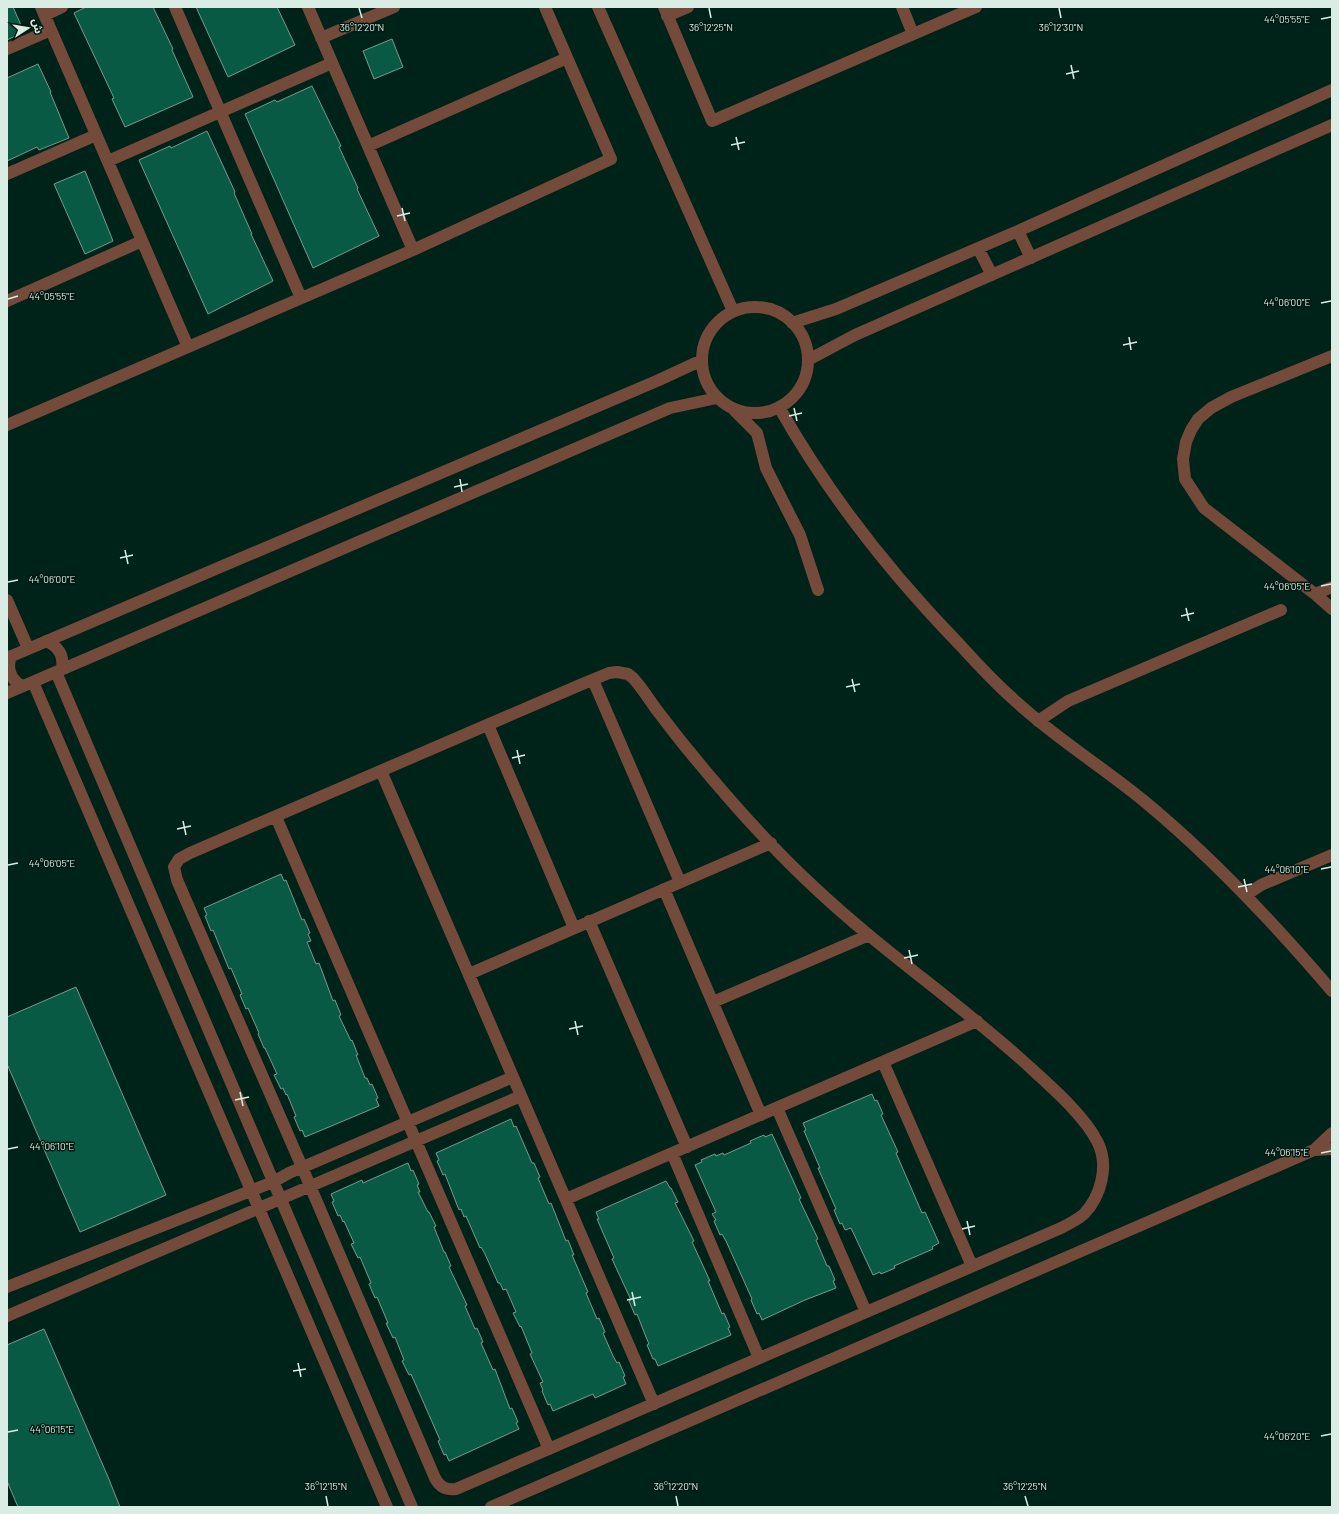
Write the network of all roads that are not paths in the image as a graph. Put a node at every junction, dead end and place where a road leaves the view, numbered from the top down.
1 (62, 7) edge
2 (176, 7) edge
3 (308, 7) edge
4 (394, 7) edge
5 (545, 7) edge
6 (598, 7) edge
7 (688, 7) edge
8 (902, 7) edge
9 (976, 7) edge
10 (43, 11) edge
11 (665, 12) edge
12 (51, 30) junction
13 (913, 34) junction
14 (321, 38) junction
15 (7, 49) edge
16 (567, 58) junction
17 (332, 63) junction
18 (1332, 90) edge
19 (221, 112) junction
20 (1332, 125) edge
21 (96, 135) junction
22 (368, 146) junction
23 (108, 161) junction
24 (7, 174) edge
25 (1018, 230) junction
26 (142, 241) junction
27 (978, 248) junction
28 (413, 250) junction
29 (1032, 258) junction
30 (992, 275) junction
31 (302, 298) junction
32 (7, 301) edge
33 (733, 311) junction
34 (792, 323) junction
35 (188, 347) junction
36 (1332, 356) edge
37 (702, 360) junction
38 (808, 360) junction
39 (717, 398) junction
40 (730, 407) junction
41 (779, 407) junction
42 (7, 425) edge
43 (1332, 587) edge
44 (818, 590) dead end
45 (1315, 594) junction
46 (7, 600) edge
47 (1332, 608) edge
48 (1281, 610) dead end
49 (46, 641) junction
50 (28, 648) junction
51 (9, 657) edge
52 (59, 670) junction
53 (593, 680) junction
54 (33, 682) junction
55 (22, 686) junction
56 (7, 693) edge
57 (1038, 721) junction
58 (488, 725) junction
59 (381, 771) junction
60 (276, 816) junction
61 (771, 843) junction
62 (1332, 855) edge
63 (680, 882) junction
64 (664, 889) junction
65 (1246, 895) junction
66 (590, 921) junction
67 (574, 928) junction
68 (869, 935) junction
69 (469, 974) junction
70 (1332, 991) edge
71 (713, 1002) junction
72 (977, 1021) junction
73 (883, 1062) junction
74 (513, 1077) junction
75 (521, 1096) junction
76 (777, 1108) junction
77 (762, 1115) junction
78 (408, 1122) junction
79 (1332, 1133) edge
80 (415, 1141) junction
81 (687, 1147) junction
82 (1332, 1149) edge
83 (1314, 1150) junction
84 (672, 1153) junction
85 (302, 1168) junction
86 (273, 1182) junction
87 (310, 1186) junction
88 (251, 1191) junction
89 (566, 1199) junction
90 (280, 1200) junction
91 (259, 1209) junction
92 (972, 1266) junction
93 (7, 1287) edge
94 (866, 1312) junction
95 (7, 1316) edge
96 (759, 1358) junction
97 (654, 1404) junction
98 (549, 1449) junction
99 (387, 1507) edge
100 (412, 1507) edge
101 (491, 1507) edge

1 - 10 street
2 - 19 street
3 - 14 street
4 - 14 street
5 - 16 street
6 - 33 street
7 - 11 street
8 - 13 street
9 - 13 street
10 - 12 street
11 - 13 street
12 - 15 street
12 - 21 street
14 - 17 street
16 - 22 street
16 - 28 street
17 - 19 street
17 - 22 street
18 - 25 street
19 - 23 street
19 - 31 street
20 - 29 street
21 - 23 street
21 - 24 street
22 - 28 street
23 - 26 street
25 - 27 street
25 - 29 street
26 - 32 street
26 - 35 street
27 - 30 street
27 - 34 street
28 - 31 street
29 - 30 street
30 - 38 street
31 - 35 street
33 - 34 street
33 - 37 street
34 - 38 street
35 - 42 street
36 - 45 street
37 - 39 street
37 - 49 street
38 - 41 street
39 - 40 street
39 - 52 street
40 - 41 street
40 - 44 street
41 - 57 street
43 - 45 street
45 - 47 street
46 - 50 street
48 - 57 street
49 - 50 street
49 - 52 street
50 - 51 street
51 - 55 street
52 - 54 street
52 - 86 street
53 - 58 street
53 - 61 street
53 - 63 street
54 - 55 street
54 - 88 street
55 - 56 street
57 - 65 street
58 - 59 street
58 - 67 street
59 - 60 street
59 - 69 street
60 - 78 street
60 - 85 street
61 - 63 street
61 - 68 street
62 - 65 street
63 - 64 street
64 - 66 street
64 - 71 street
65 - 70 street
66 - 67 street
66 - 81 street
67 - 69 street
68 - 71 street
68 - 72 street
69 - 74 street
71 - 77 street
72 - 73 street
72 - 92 street
73 - 76 street
73 - 92 street
74 - 75 street
74 - 78 street
75 - 80 street
75 - 89 street
76 - 77 street
76 - 94 street
77 - 81 street
78 - 80 street
78 - 85 street
79 - 83 street
80 - 87 street
80 - 98 street
81 - 84 street
82 - 83 street
83 - 101 street
84 - 89 street
84 - 96 street
85 - 86 street
85 - 87 street
86 - 88 street
86 - 90 street
87 - 90 street
87 - 98 street
88 - 91 street
88 - 93 street
89 - 97 street
90 - 91 street
90 - 100 street
91 - 95 street
91 - 99 street
92 - 94 street
94 - 96 street
96 - 97 street
97 - 98 street

